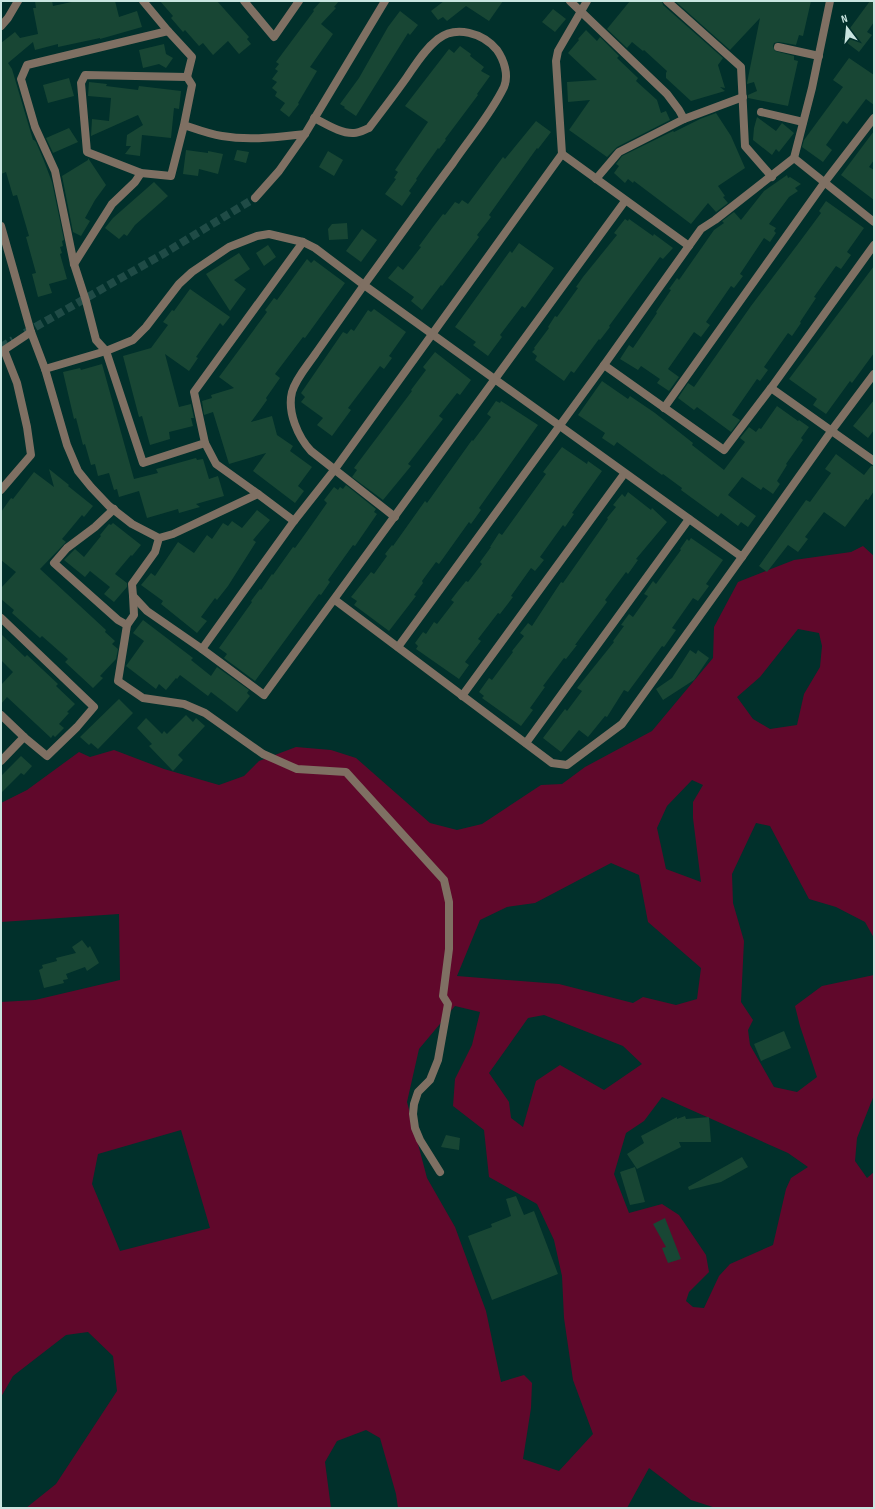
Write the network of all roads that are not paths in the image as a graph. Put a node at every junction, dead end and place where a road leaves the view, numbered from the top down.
1 (18, 1) edge
2 (143, 1) edge
3 (244, 1) edge
4 (299, 1) edge
5 (385, 1) edge
6 (570, 1) edge
7 (587, 1) edge
8 (667, 1) edge
9 (830, 1) edge
10 (581, 12) junction
11 (1, 26) edge
12 (168, 31) junction
13 (778, 47) dead end
14 (819, 56) junction
15 (187, 77) junction
16 (743, 97) junction
17 (761, 112) dead end
18 (314, 118) junction
19 (874, 118) edge
20 (684, 119) junction
21 (803, 122) junction
22 (184, 125) junction
23 (305, 134) junction
24 (562, 154) junction
25 (794, 158) junction
26 (142, 173) junction
27 (772, 177) junction
28 (596, 179) junction
29 (824, 183) junction
30 (255, 198) tunnel mouth
31 (625, 201) junction
32 (874, 222) edge
33 (1, 226) edge
34 (304, 242) junction
35 (874, 245) edge
36 (688, 246) junction
37 (74, 264) junction
38 (364, 285) junction
39 (31, 332) junction
40 (432, 334) junction
41 (106, 351) junction
42 (604, 365) junction
43 (45, 369) junction
44 (874, 374) edge
45 (496, 379) junction
46 (771, 388) junction
47 (664, 408) junction
48 (560, 425) junction
49 (832, 430) junction
50 (205, 443) junction
51 (874, 461) edge
52 (335, 470) junction
53 (624, 474) junction
54 (1, 490) edge
55 (258, 494) junction
56 (114, 509) junction
57 (395, 517) junction
58 (689, 519) junction
59 (294, 522) junction
60 (159, 538) junction
61 (742, 557) junction
62 (133, 596) junction
63 (335, 600) junction
64 (1, 618) edge
65 (127, 625) junction
66 (398, 647) junction
67 (202, 649) junction
68 (462, 696) junction
69 (1, 715) edge
70 (24, 737) junction
71 (526, 743) junction
72 (1, 762) edge
73 (440, 1172) dead end

1 - 11 street
2 - 12 street
3 - 4 street
5 - 18 street
6 - 10 street
7 - 10 street
8 - 16 street
9 - 14 street
10 - 20 street
10 - 24 street
12 - 15 street
12 - 37 street
13 - 14 street
14 - 21 street
15 - 22 street
15 - 26 street
16 - 20 street
16 - 27 street
17 - 21 street
18 - 23 street
18 - 38 street
19 - 29 street
20 - 28 street
21 - 25 street
22 - 23 street
22 - 26 street
23 - 30 street
24 - 28 street
24 - 40 street
25 - 27 street
25 - 29 street
26 - 37 street
27 - 36 street
28 - 31 street
29 - 32 street
29 - 47 street
31 - 36 street
31 - 45 street
33 - 39 street
34 - 38 street
34 - 41 street
34 - 50 street
35 - 46 street
36 - 42 street
37 - 41 street
38 - 40 street
38 - 52 street
39 - 43 street
39 - 54 street
40 - 45 street
40 - 52 street
41 - 43 street
41 - 50 street
42 - 47 street
42 - 48 street
43 - 56 street
44 - 49 street
45 - 48 street
45 - 57 street
46 - 47 street
46 - 49 street
48 - 53 street
48 - 66 street
49 - 51 street
49 - 61 street
50 - 55 street
52 - 57 street
52 - 59 street
53 - 58 street
53 - 68 street
55 - 59 street
55 - 60 street
56 - 60 street
56 - 65 street
57 - 63 street
58 - 61 street
58 - 71 street
59 - 67 street
60 - 62 street
61 - 71 street
62 - 65 street
62 - 67 street
63 - 66 street
63 - 67 street
64 - 70 street
65 - 73 street
66 - 68 street
68 - 71 street
69 - 70 street
70 - 72 street

